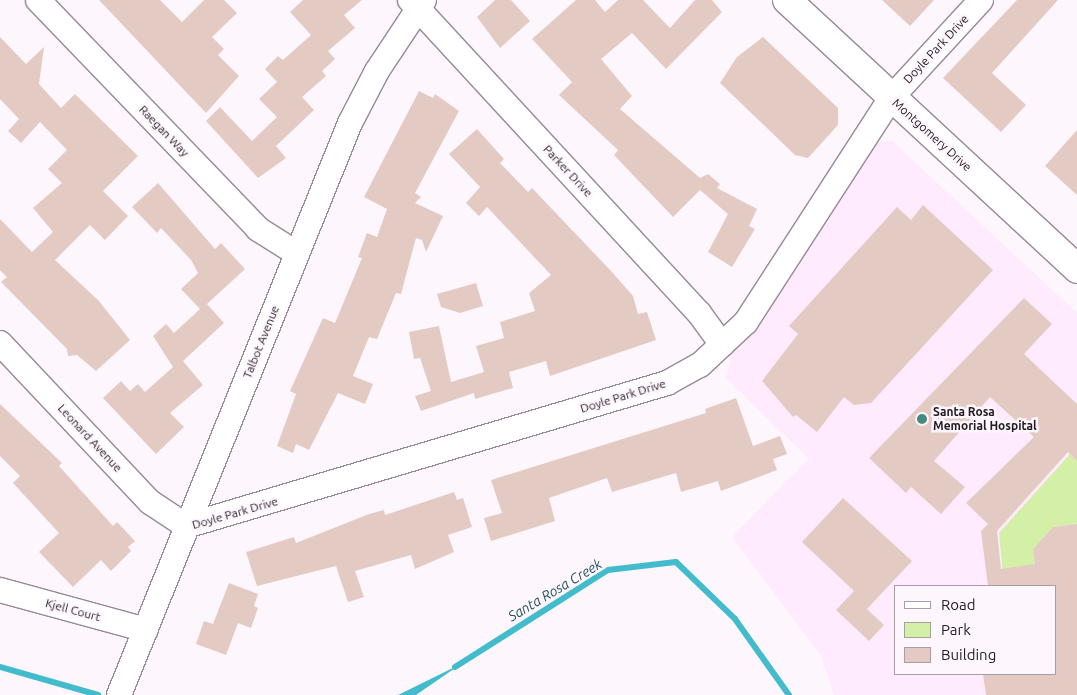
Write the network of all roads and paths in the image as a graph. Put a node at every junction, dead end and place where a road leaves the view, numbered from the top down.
1 (38, 0) edge
2 (787, 0) edge
3 (980, 0) edge
4 (418, 2) edge
5 (891, 98) junction
6 (296, 253) junction
7 (1077, 269) edge
8 (0, 343) edge
9 (722, 345) junction
10 (186, 526) junction
11 (0, 590) edge
12 (143, 638) junction
13 (119, 695) edge

1 - 6 street, Raegan Way
2 - 5 main road, Montgomery Drive
3 - 5 street, Doyle Park Drive
4 - 6 street, Talbot Avenue
4 - 9 street, Parker Drive
5 - 7 main road, Montgomery Drive
5 - 9 street, Doyle Park Drive
6 - 10 street, Talbot Avenue
8 - 10 street, Leonard Avenue
9 - 10 street, Doyle Park Drive
10 - 12 street, Talbot Avenue
11 - 12 street, Kjell Court
12 - 13 street, Talbot Avenue

